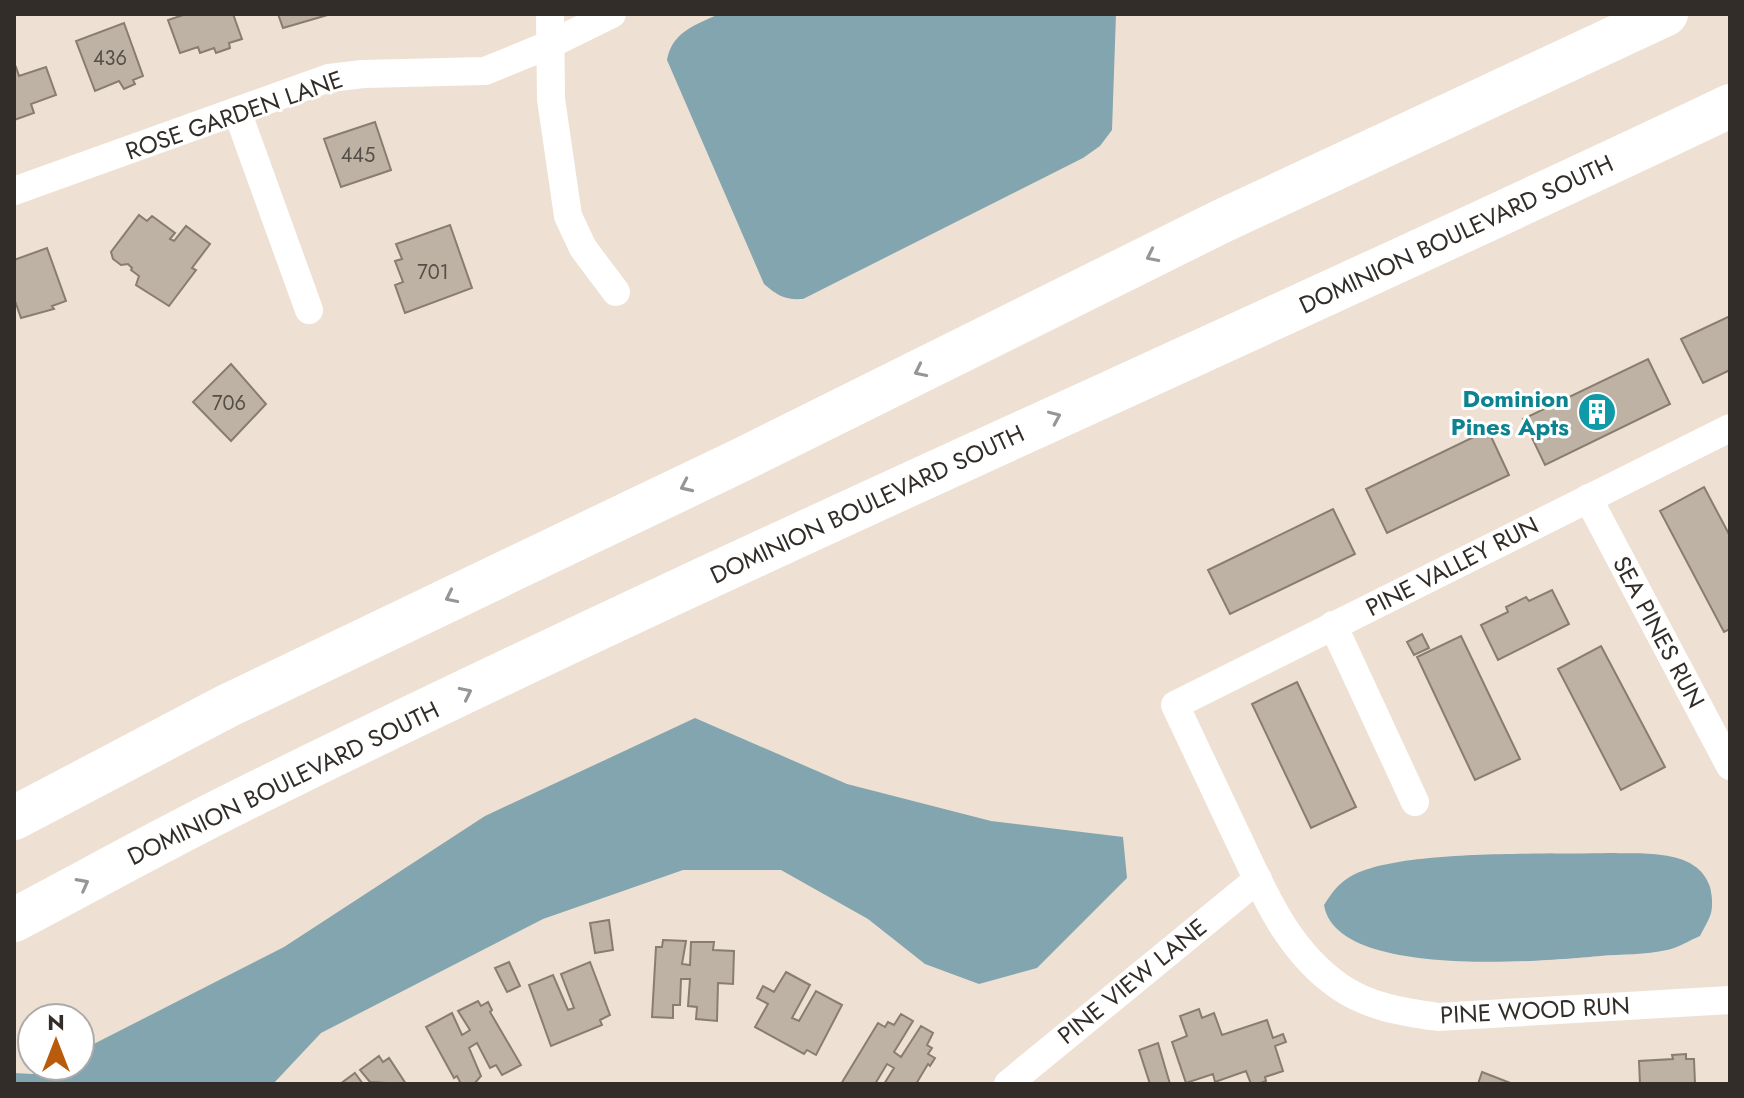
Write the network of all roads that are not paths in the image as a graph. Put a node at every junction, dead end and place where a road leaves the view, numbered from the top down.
1 (550, 14) edge
2 (612, 14) edge
3 (1594, 14) edge
4 (1666, 14) edge
5 (551, 44) junction
6 (1730, 106) edge
7 (237, 111) junction
8 (1730, 134) edge
9 (14, 191) edge
10 (1521, 206) junction
11 (1222, 221) junction
12 (616, 292) dead end
13 (309, 310) dead end
14 (1730, 428) edge
15 (1588, 498) junction
16 (1333, 625) junction
17 (1175, 705) joint
18 (1730, 766) edge
19 (1415, 802) dead end
20 (14, 818) edge
21 (1258, 879) junction
22 (14, 920) edge
23 (1730, 1000) edge
24 (1008, 1084) edge

1 - 5 street
2 - 5 street, ROSE GARDEN LANE
3 - 11 highway
4 - 11 highway
5 - 7 street, ROSE GARDEN LANE
5 - 12 street
6 - 10 highway, DOMINION BOULEVARD SOUTH
7 - 9 street, ROSE GARDEN LANE
7 - 13 street
8 - 10 highway
22 -> 10 highway, DOMINION BOULEVARD SOUTH
11 -> 20 highway
14 - 15 street, PINE VALLEY RUN
15 - 16 street, PINE VALLEY RUN
15 - 18 street, SEA PINES RUN
16 - 17 street, PINE VALLEY RUN
16 - 19 street
17 - 21 street, PINE WOOD RUN
21 - 23 street, PINE WOOD RUN
21 - 24 street, PINE VIEW LANE

